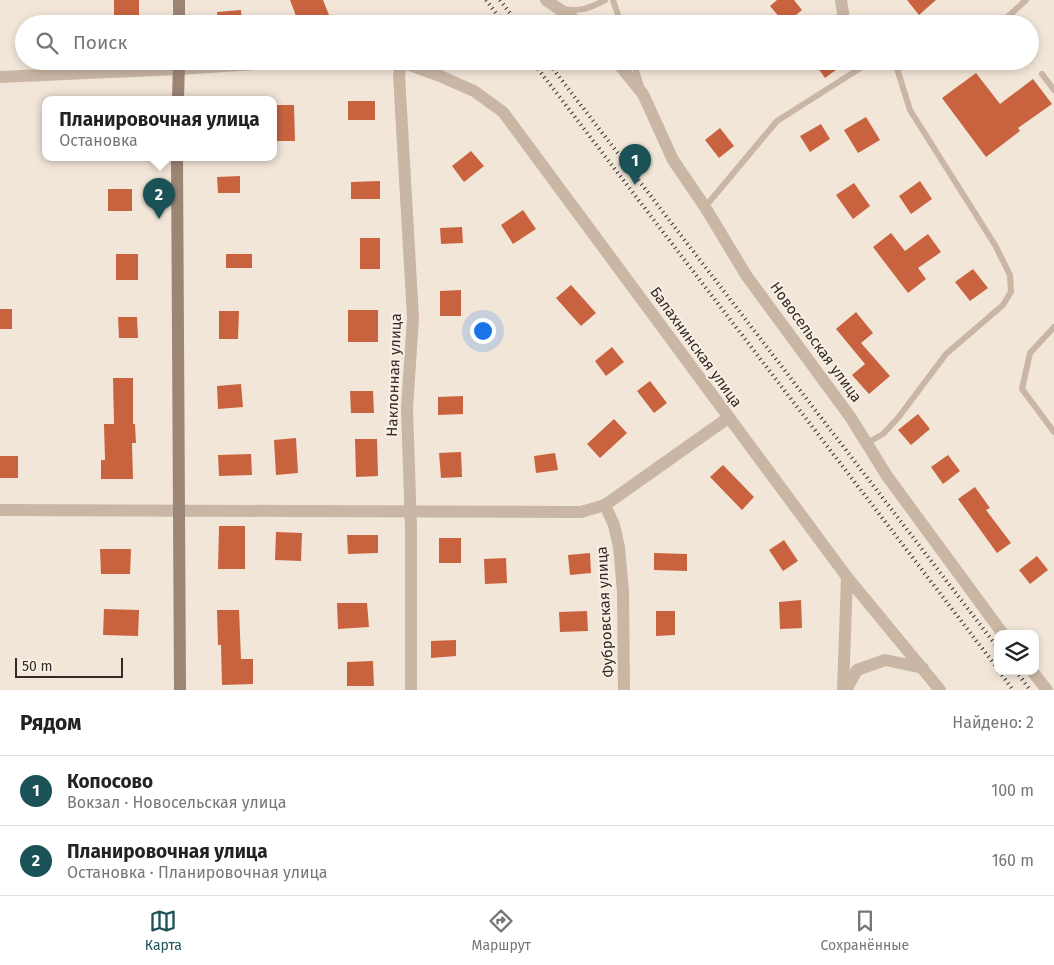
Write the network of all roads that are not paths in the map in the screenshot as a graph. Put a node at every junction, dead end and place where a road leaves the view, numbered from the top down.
1 (179, 0) edge
2 (546, 0) edge
3 (605, 0) edge
4 (613, 0) edge
5 (841, 0) edge
6 (1026, 0) edge
7 (557, 8) junction
8 (179, 15) edge
9 (568, 15) edge
10 (618, 15) edge
11 (843, 15) edge
12 (1010, 15) edge
13 (104, 70) edge
14 (178, 70) edge
15 (399, 70) edge
16 (423, 70) edge
17 (623, 70) edge
18 (636, 70) edge
19 (857, 70) edge
20 (898, 70) edge
21 (1042, 74) dead end
22 (0, 77) edge
23 (1054, 90) edge
24 (643, 94) junction
25 (178, 96) edge
26 (177, 161) edge
27 (705, 207) junction
28 (1054, 327) edge
29 (728, 418) junction
30 (1054, 432) edge
31 (867, 443) junction
32 (605, 505) junction
33 (0, 510) edge
34 (410, 511) junction
35 (179, 512) junction
36 (847, 577) junction
37 (1000, 630) edge
38 (923, 668) junction
39 (1035, 675) edge
40 (180, 690) edge
41 (410, 690) edge
42 (624, 690) edge
43 (845, 690) edge
44 (940, 690) edge
45 (1047, 690) edge

1 - 8 main road
2 - 7 street
3 - 7 lane
4 - 10 lane
5 - 11 street
6 - 12 lane
7 - 9 street
13 - 22 street
14 - 25 main road
15 - 34 street, Наклонная улица
16 - 29 street, Балахнинская улица
17 - 24 street, Новосельская улица
18 - 24 lane
19 - 27 lane
20 - 31 lane
21 - 23 lane
24 - 27 street, Новосельская улица
26 - 35 main road
27 - 31 street, Новосельская улица
28 - 30 lane
29 - 32 street
29 - 36 street, Балахнинская улица
31 - 37 street, Новосельская улица
32 - 34 street
32 - 42 street, Фубровская улица
33 - 35 street
34 - 35 street
34 - 41 street, Наклонная улица
35 - 40 main road
36 - 38 street, Балахнинская улица
36 - 43 street
38 - 43 street
38 - 44 street, Балахнинская улица
39 - 45 street

